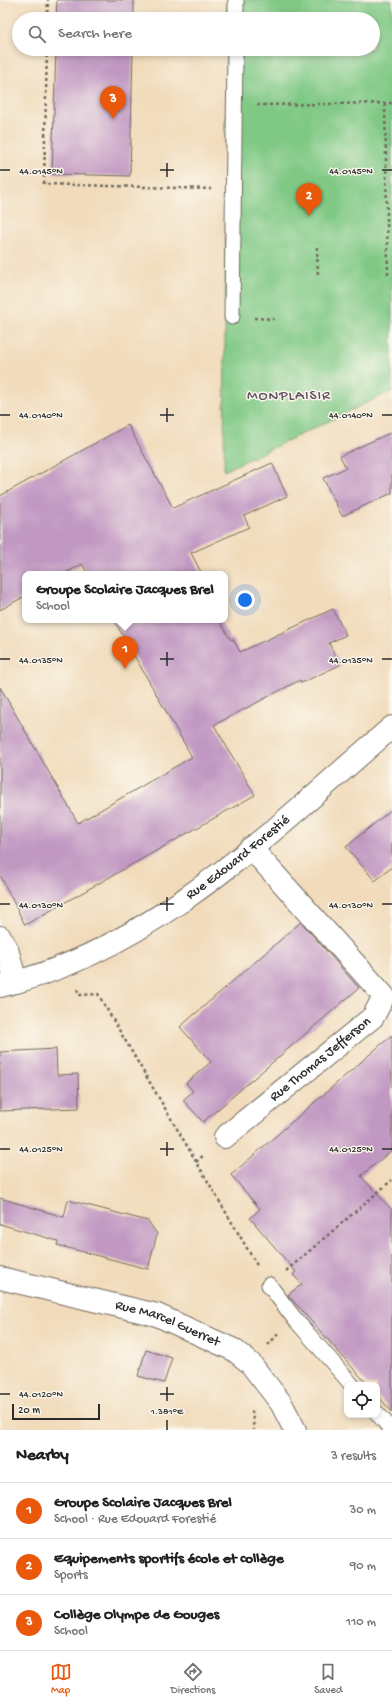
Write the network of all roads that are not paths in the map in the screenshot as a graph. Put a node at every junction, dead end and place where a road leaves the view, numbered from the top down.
1 (236, 0) edge
2 (236, 12) edge
3 (235, 56) edge
4 (232, 317) dead end
5 (392, 727) edge
6 (251, 848) junction
7 (0, 937) edge
8 (8, 984) edge
9 (225, 1137) dead end
10 (0, 1278) edge
11 (269, 1285) road end
12 (349, 1382) edge
13 (380, 1416) edge
14 (295, 1430) edge
15 (392, 1430) edge

1 - 2 lane
3 - 4 lane
5 - 6 street, Rue Edouard Forestié
6 - 8 street, Rue Edouard Forestié
6 - 9 street, Rue Thomas Jefferson
7 - 8 street
10 - 14 street, Rue Marcel Guerret
11 - 12 lane
13 - 15 lane

